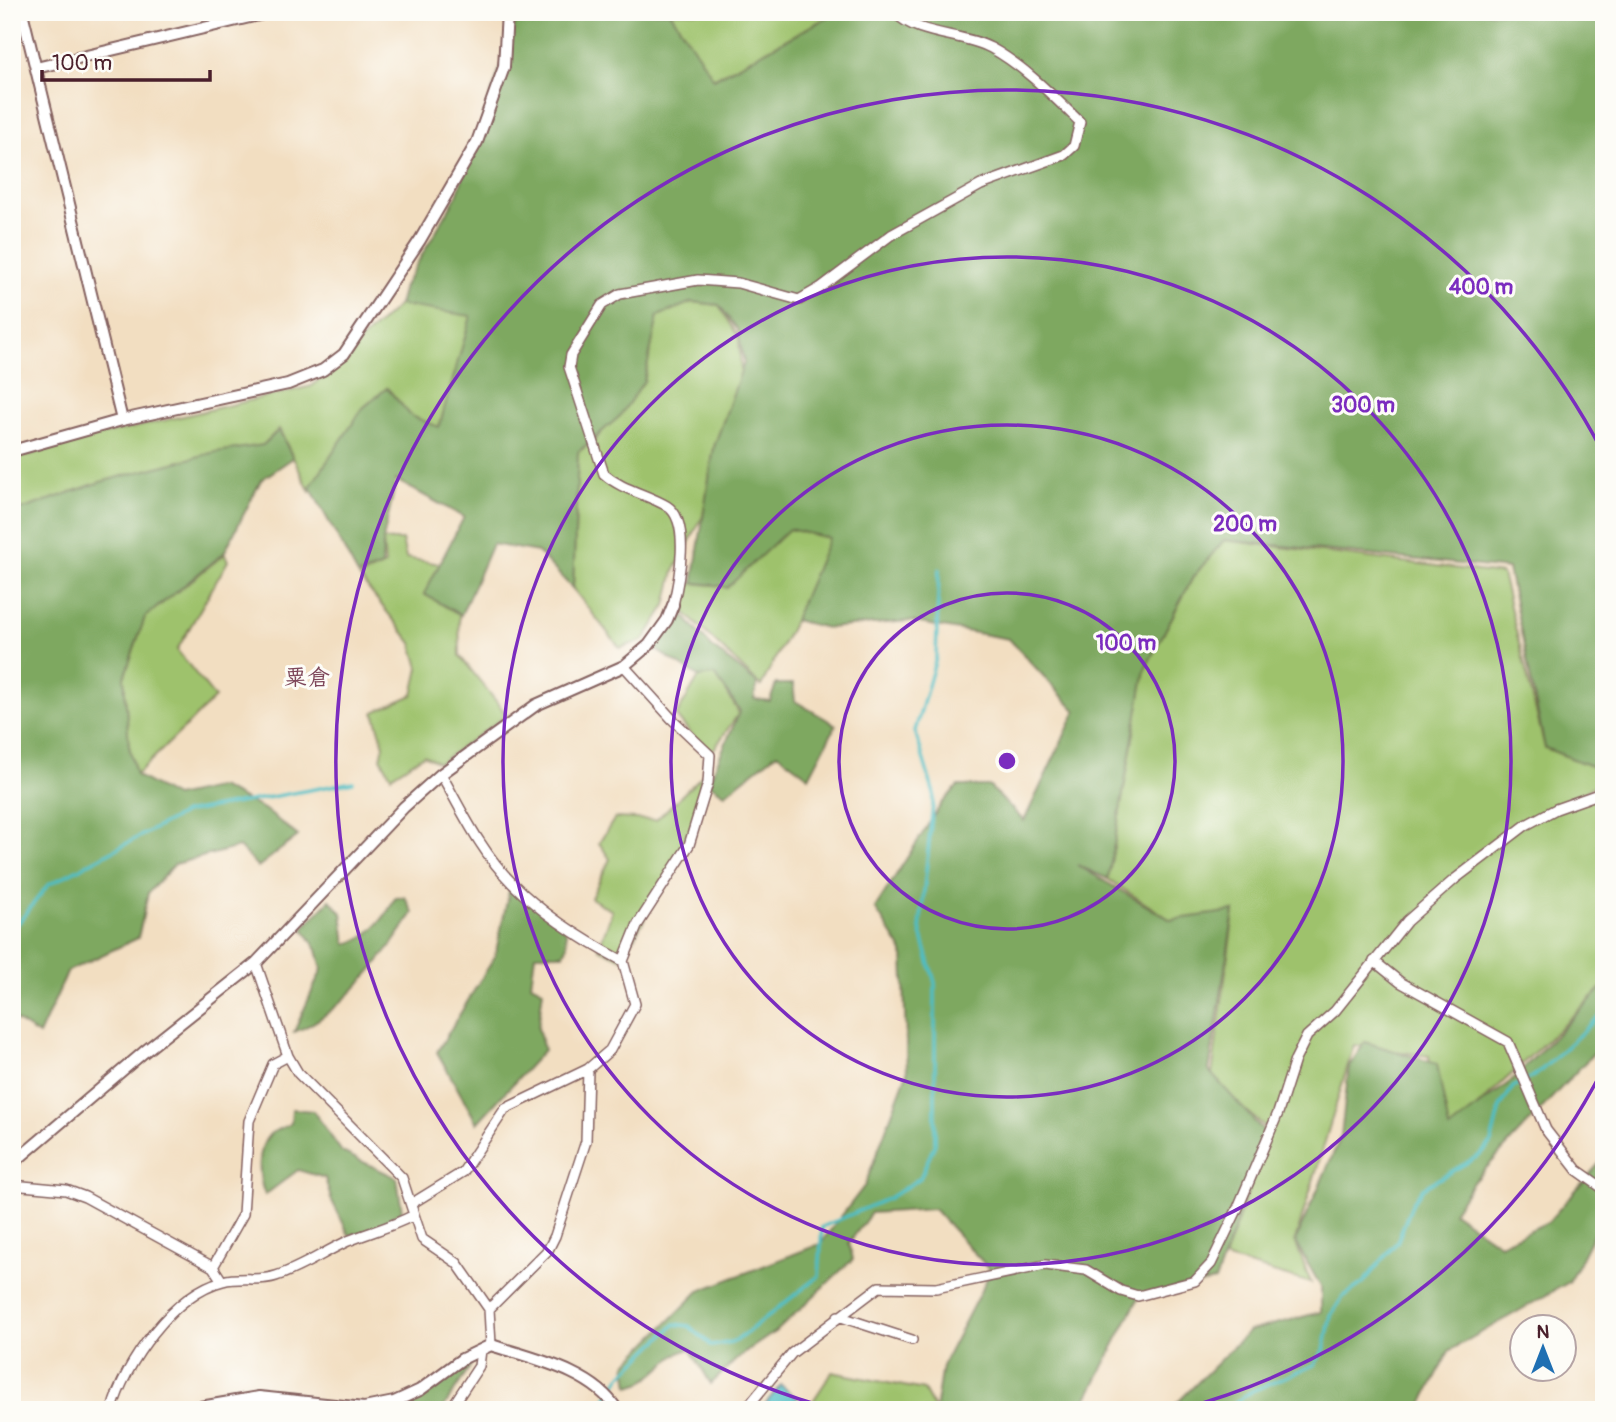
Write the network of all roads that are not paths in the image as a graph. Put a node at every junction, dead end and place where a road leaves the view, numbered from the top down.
1 (22, 12) edge
2 (271, 12) edge
3 (507, 12) edge
4 (894, 12) edge
5 (36, 68) junction
6 (122, 420) junction
7 (12, 451) edge
8 (673, 605) joint
9 (624, 666) junction
10 (441, 774) junction
11 (1604, 792) edge
12 (623, 961) junction
13 (1374, 961) junction
14 (256, 963) junction
15 (288, 1056) junction
16 (588, 1069) junction
17 (12, 1164) edge
18 (12, 1185) edge
19 (1604, 1189) edge
20 (411, 1204) junction
21 (412, 1216) junction
22 (213, 1267) junction
23 (222, 1281) junction
24 (489, 1309) junction
25 (838, 1316) junction
26 (912, 1340) dead end
27 (486, 1348) junction
28 (111, 1410) edge
29 (183, 1410) edge
30 (450, 1410) edge
31 (617, 1410) edge
32 (745, 1410) edge

1 - 5 street
2 - 5 street
3 - 6 street
4 - 8 street
5 - 6 street
6 - 7 street
8 - 9 street
9 - 10 street
9 - 12 street
10 - 12 street
10 - 14 street
11 - 13 street
12 - 16 street
13 - 19 street
13 - 25 street
14 - 15 street
14 - 17 street
15 - 20 street
15 - 22 street
16 - 20 street
16 - 24 street
18 - 22 street
20 - 21 street
21 - 23 street
21 - 24 street
22 - 23 street
23 - 28 street
24 - 27 street
25 - 26 street
25 - 32 street
27 - 29 street
27 - 30 street
27 - 31 street

